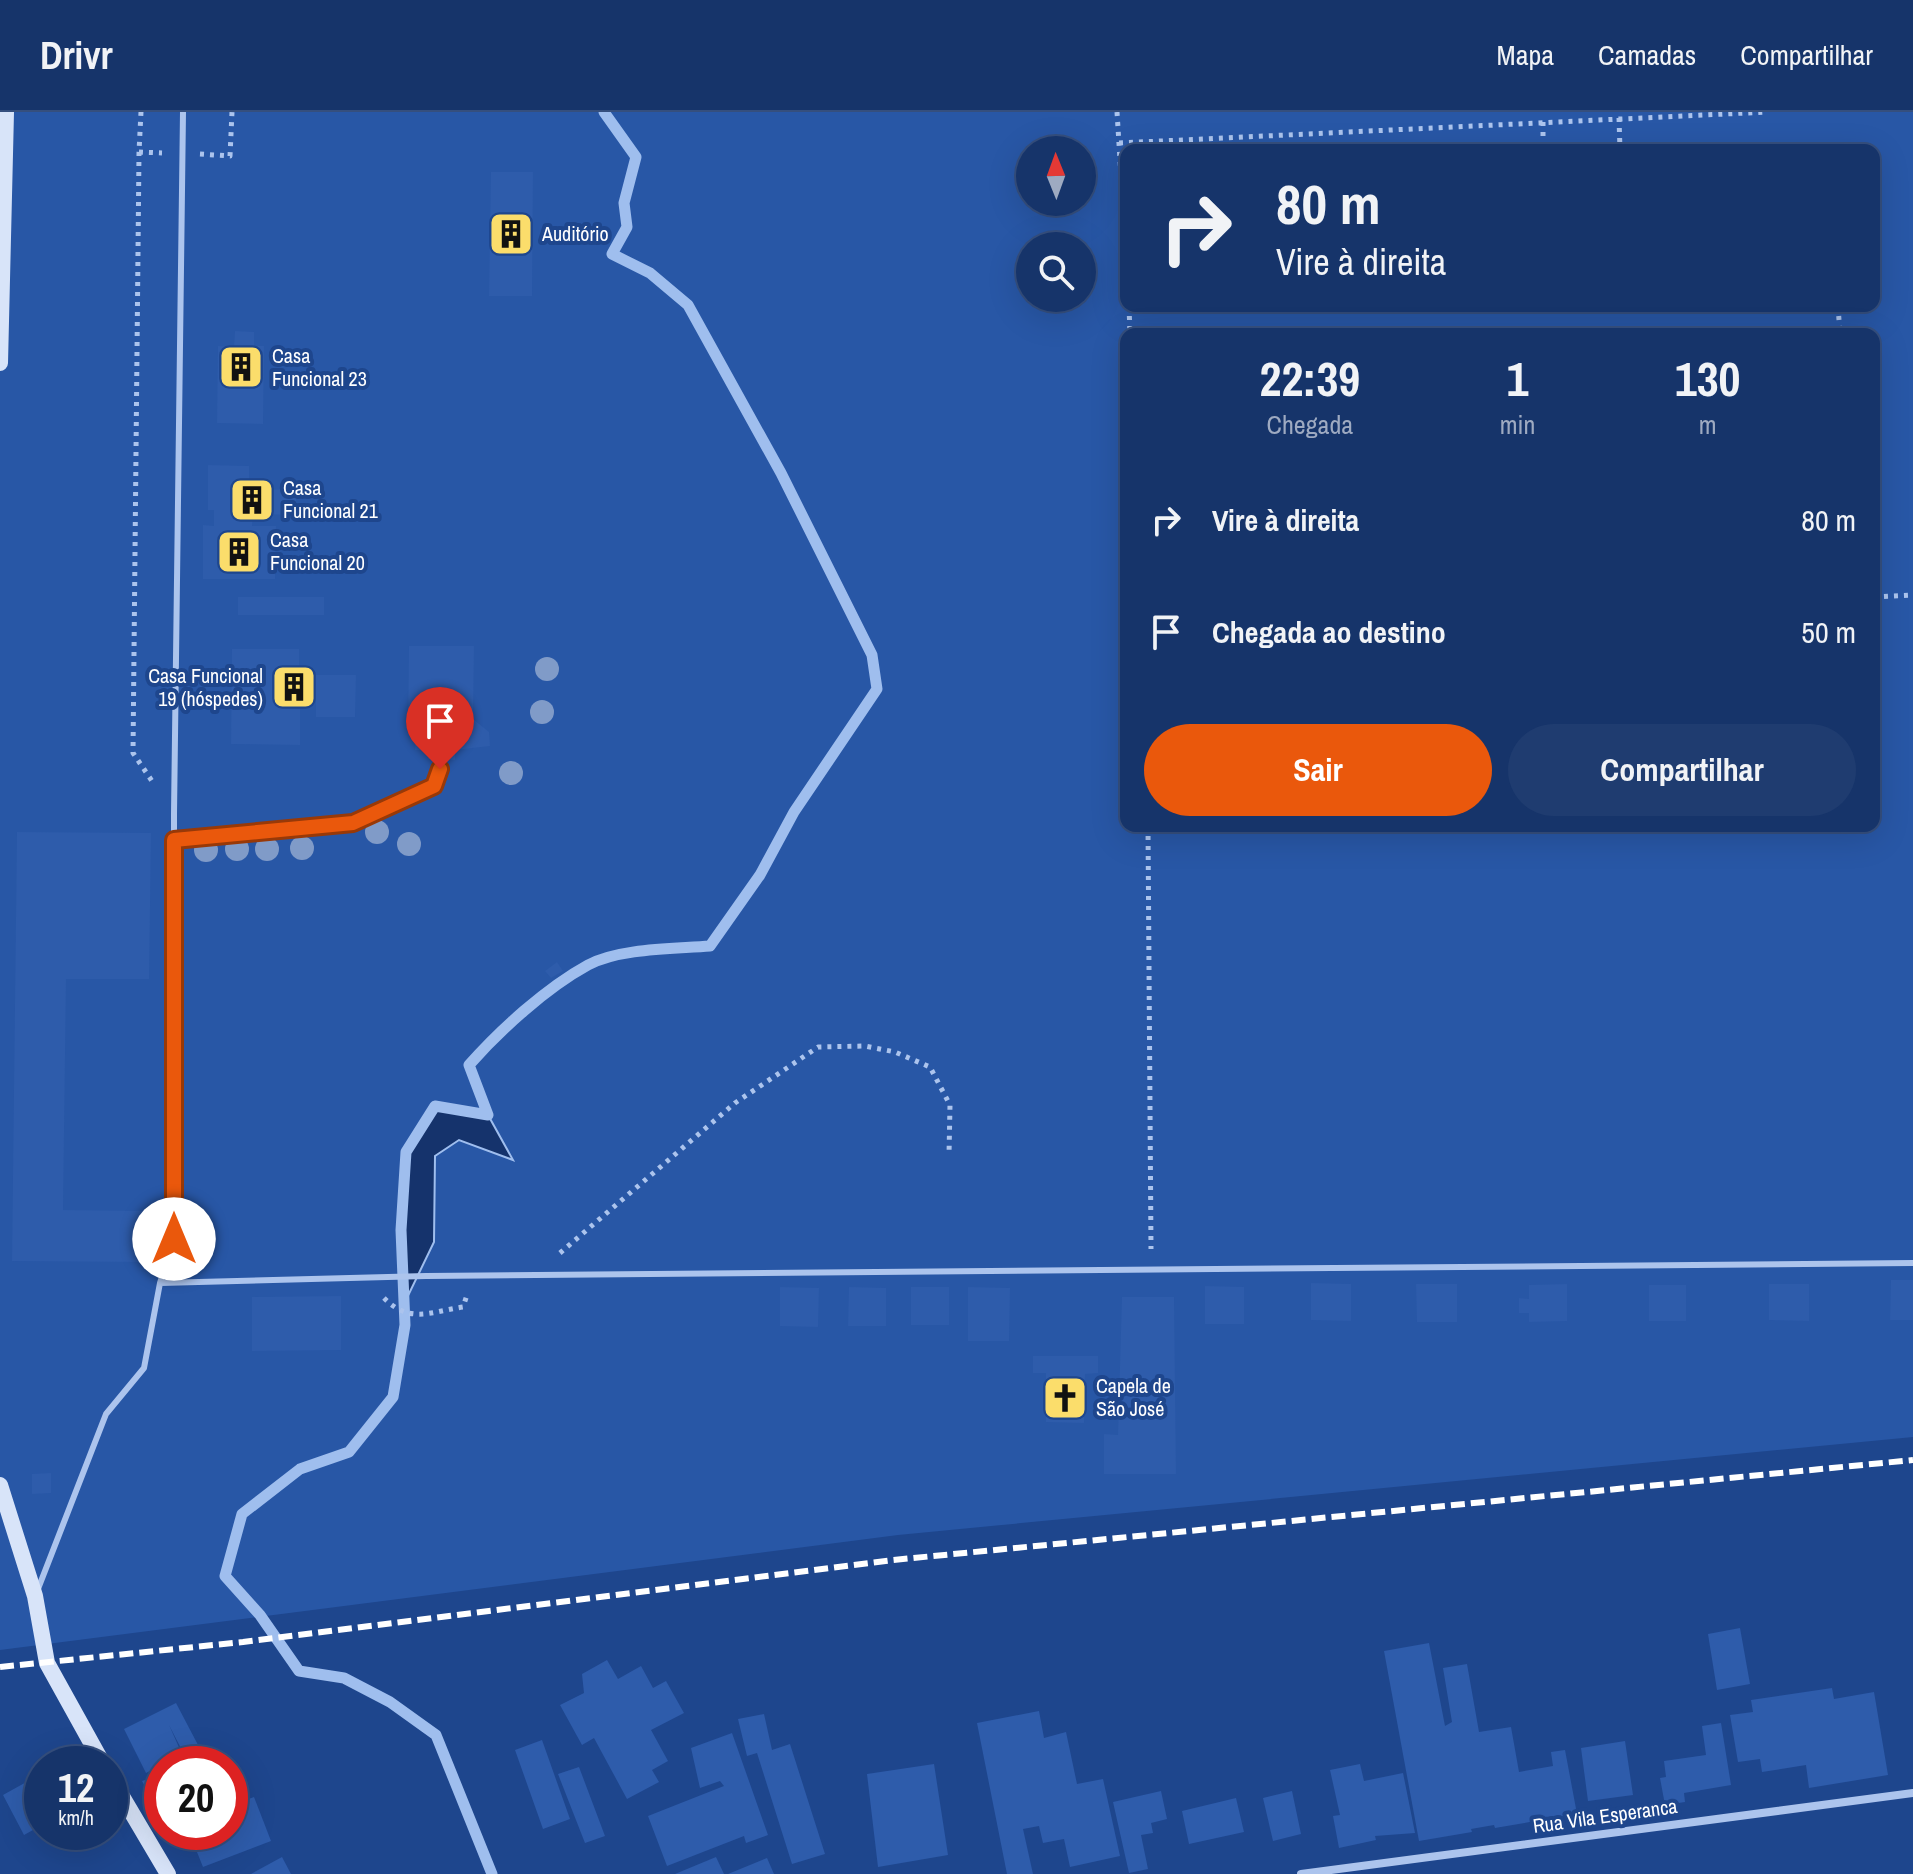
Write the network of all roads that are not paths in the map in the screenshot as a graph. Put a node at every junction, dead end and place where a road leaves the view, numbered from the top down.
1 (6, 112) edge
2 (183, 112) edge
3 (0, 363) edge
4 (440, 769) dead end
5 (174, 840) junction
6 (1913, 1263) edge
7 (160, 1283) junction
8 (0, 1485) edge
9 (35, 1596) junction
10 (93, 1746) edge
11 (1913, 1793) edge
12 (128, 1806) edge
13 (168, 1874) edge
14 (1301, 1874) edge

1 - 3 street
2 - 5 lane
4 - 5 lane
5 - 7 lane
6 - 7 lane
7 - 9 lane
8 - 9 street
9 - 10 street
11 - 14 street, Rua Vila Esperanca
12 - 13 street

